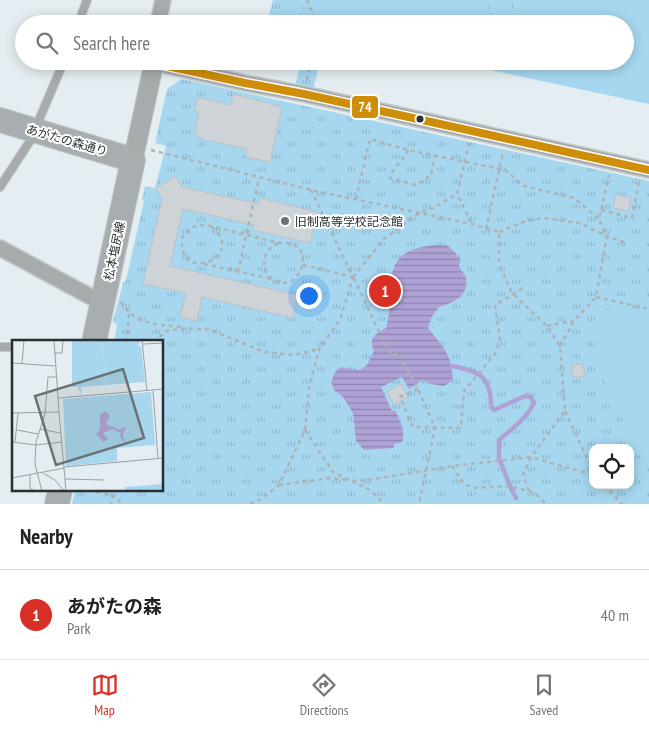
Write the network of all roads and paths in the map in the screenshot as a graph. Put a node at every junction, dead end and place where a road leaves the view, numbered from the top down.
1 (87, 0) edge
2 (163, 0) edge
3 (306, 0) edge
4 (81, 15) edge
5 (160, 15) edge
6 (314, 15) edge
7 (60, 70) edge
8 (153, 70) edge
9 (189, 70) edge
10 (309, 70) edge
11 (305, 88) dead end
12 (0, 120) edge
13 (34, 131) junction
14 (469, 140) dead end
15 (504, 148) dead end
16 (408, 150) junction
17 (142, 155) junction
18 (435, 155) junction
19 (464, 162) junction
20 (499, 169) junction
21 (610, 171) dead end
22 (644, 174) edge
23 (259, 178) junction
24 (0, 187) edge
25 (311, 190) junction
26 (457, 194) junction
27 (356, 199) junction
28 (601, 210) junction
29 (419, 213) junction
30 (599, 219) junction
31 (472, 224) junction
32 (212, 227) junction
33 (486, 228) junction
34 (499, 232) junction
35 (247, 235) junction
36 (607, 236) junction
37 (279, 243) junction
38 (626, 243) dead end
39 (0, 248) edge
40 (203, 264) junction
41 (303, 265) junction
42 (238, 272) junction
43 (353, 277) junction
44 (276, 280) junction
45 (526, 287) dead end
46 (512, 294) junction
47 (596, 297) junction
48 (93, 298) dead end
49 (119, 299) dead end
50 (649, 309) edge
51 (129, 314) junction
52 (574, 321) junction
53 (547, 326) junction
54 (186, 328) junction
55 (95, 340) edge
56 (127, 340) edge
57 (156, 340) edge
58 (560, 346) junction
59 (319, 349) junction
60 (418, 389) junction
61 (565, 411) junction
62 (435, 428) junction
63 (305, 430) junction
64 (531, 457) junction
65 (589, 464) edge
66 (452, 466) junction
67 (426, 471) junction
68 (589, 472) edge
69 (351, 481) junction
70 (279, 485) junction
71 (608, 489) edge
72 (529, 491) junction
73 (96, 492) edge
74 (108, 492) edge
75 (113, 496) junction
76 (261, 499) junction
77 (111, 504) edge
78 (123, 504) edge
79 (250, 504) edge
80 (264, 504) edge
81 (385, 504) edge
82 (420, 504) edge
83 (546, 504) edge
84 (622, 504) edge

1 - 4 lane
2 - 5 street
3 - 6 path
7 - 13 lane
8 - 17 street
9 - 22 street
10 - 11 path
12 - 13 main road, あがたの森通り
13 - 17 main road, あがたの森通り
13 - 24 lane
14 - 19 path
15 - 20 path
16 - 18 path
16 - 18 path
16 - 27 path
17 - 23 path
17 - 55 main road, 松本塩尻線
18 - 19 path
19 - 20 path
19 - 26 path
20 - 30 path
20 - 33 path
21 - 28 path
22 - 28 path
23 - 25 path
23 - 35 path
25 - 27 path
25 - 43 path
26 - 29 path
26 - 31 path
27 - 29 path
28 - 30 path
29 - 31 path
29 - 43 path
30 - 36 path
31 - 33 path
32 - 35 path
32 - 40 path
32 - 40 path
33 - 34 path
34 - 36 path
34 - 46 path
35 - 37 path
35 - 42 path
36 - 38 path
36 - 47 path
37 - 41 path
37 - 44 path
39 - 48 street
40 - 42 path
41 - 43 path
41 - 44 path
42 - 44 path
43 - 59 path
43 - 60 path
45 - 46 path
46 - 53 path
46 - 62 path
47 - 50 path
47 - 52 path
49 - 51 path
51 - 54 path
51 - 56 path
52 - 53 path
52 - 58 path
53 - 58 path
54 - 57 path
54 - 59 path
58 - 61 path
59 - 63 path
60 - 62 path
60 - 62 path
61 - 64 path
61 - 65 path
62 - 67 path
63 - 69 path
63 - 70 path
64 - 66 path
64 - 68 path
64 - 72 path
66 - 67 path
66 - 72 path
67 - 69 path
67 - 82 path
69 - 70 path
69 - 81 path
70 - 76 path
71 - 84 path
72 - 83 path
73 - 75 path
74 - 75 path
75 - 77 path
75 - 78 path
76 - 79 path
76 - 80 path

